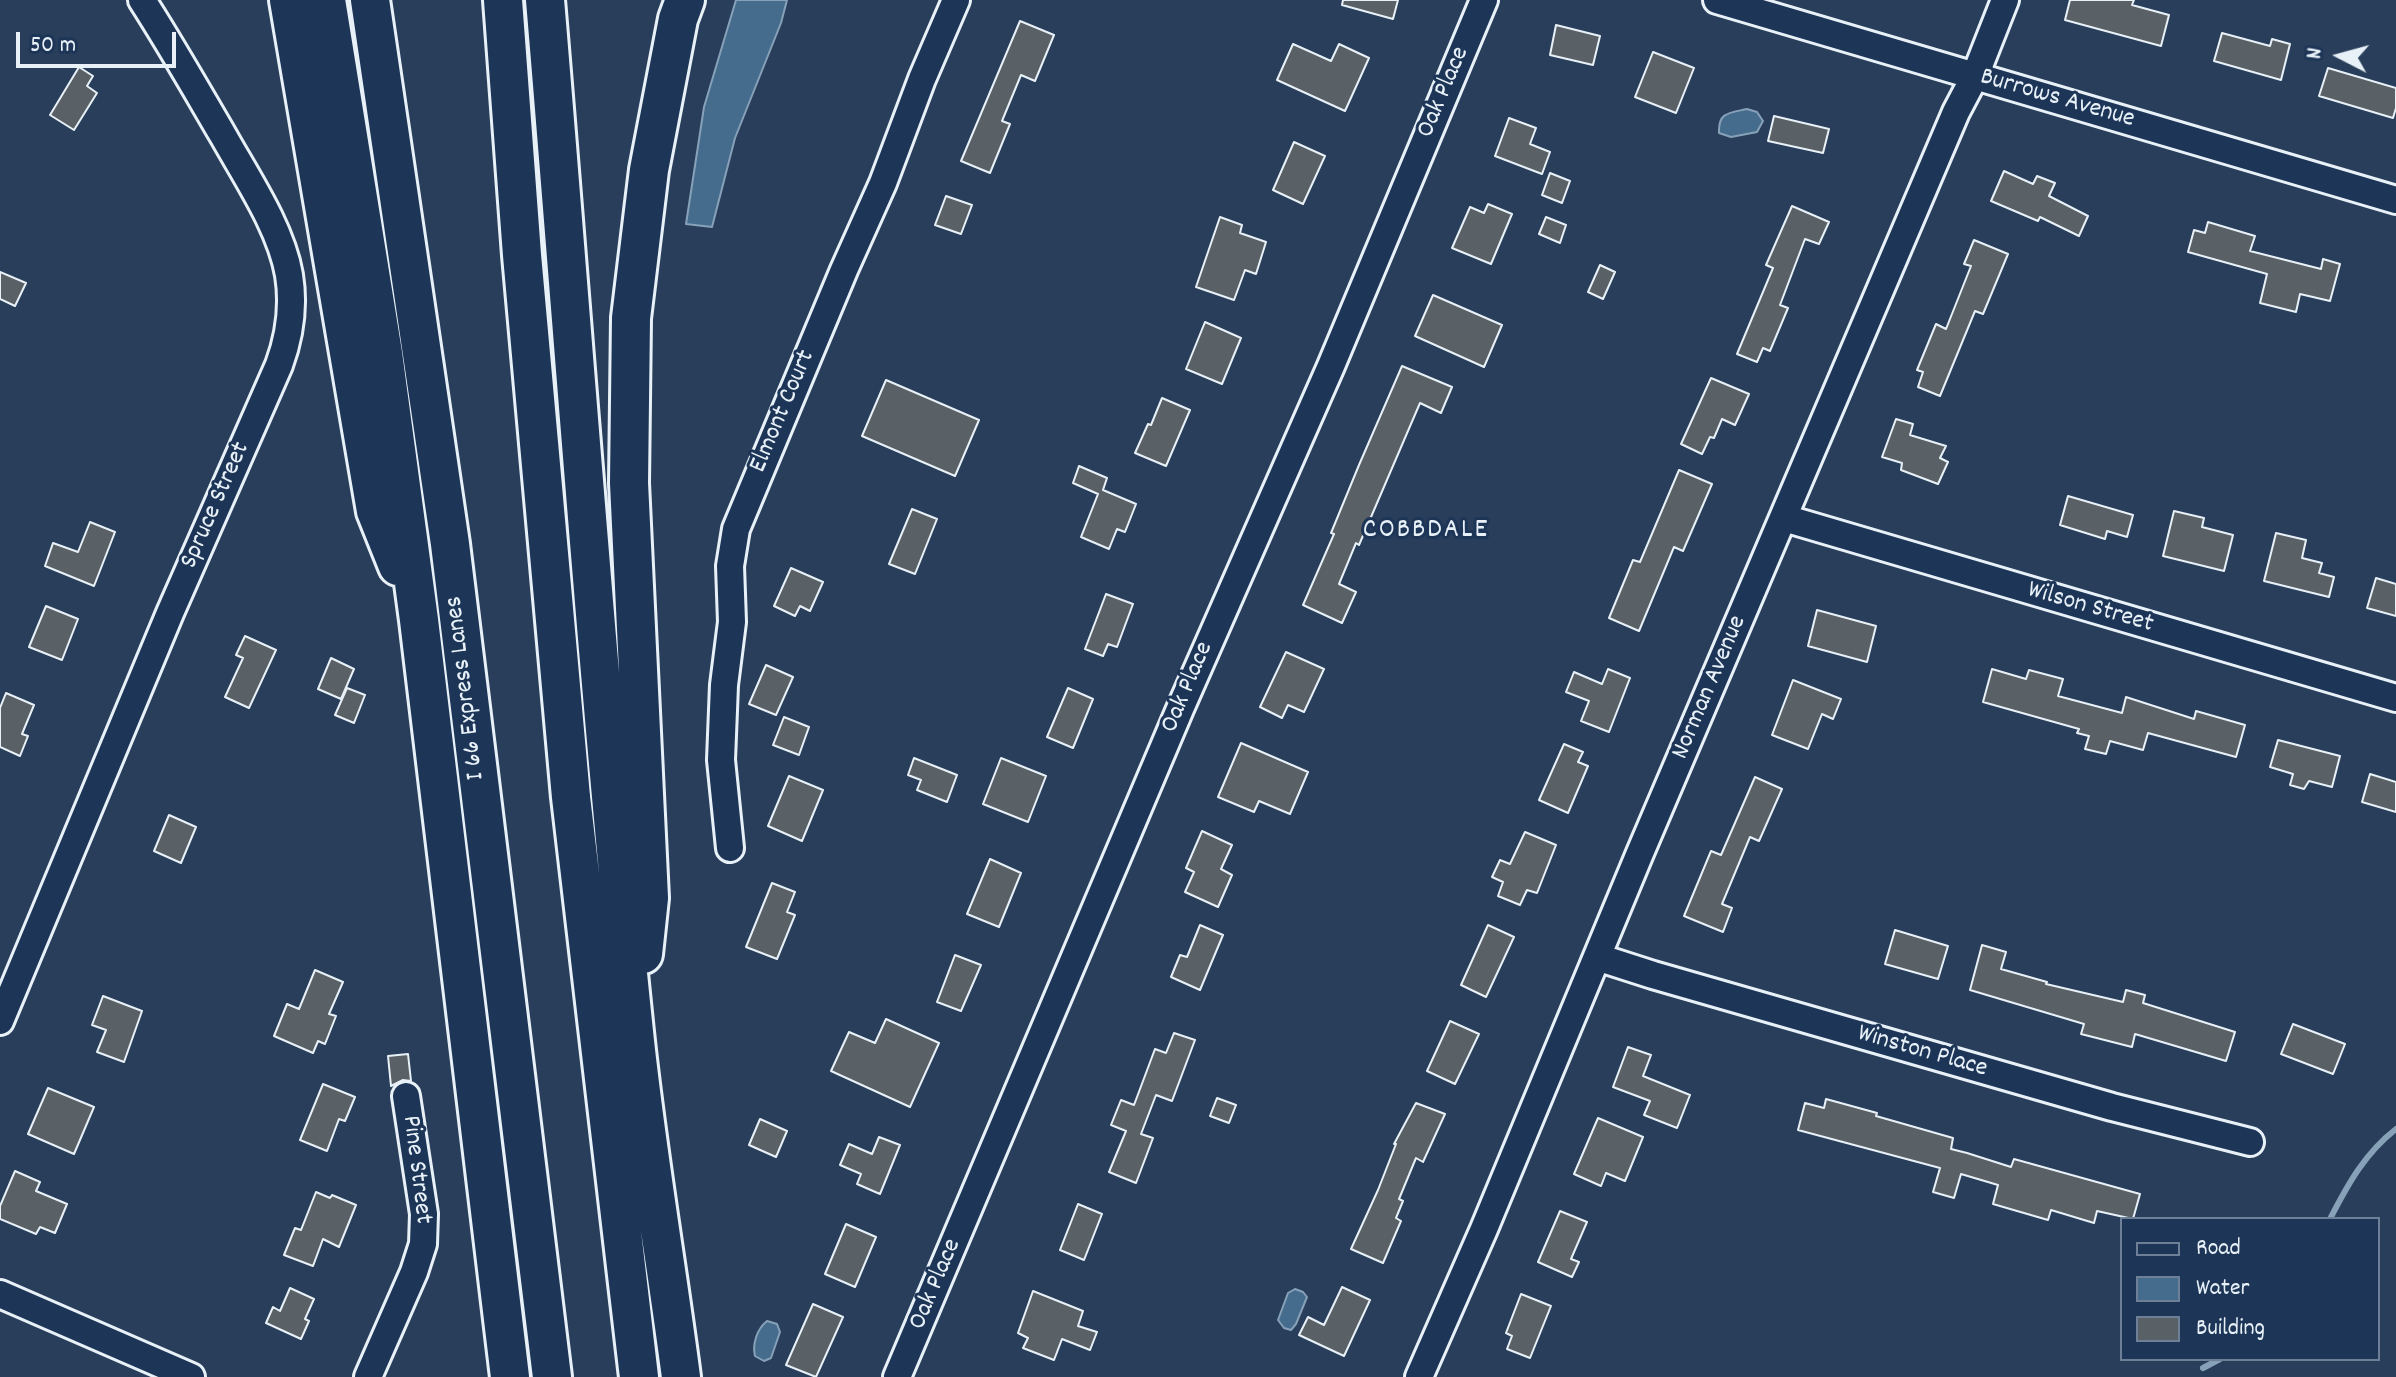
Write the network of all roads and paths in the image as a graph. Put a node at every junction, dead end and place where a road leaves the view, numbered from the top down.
1 (142, 0) edge
2 (289, 0) edge
3 (326, 0) edge
4 (370, 0) edge
5 (485, 0) edge
6 (503, 0) edge
7 (545, 0) edge
8 (685, 0) edge
9 (956, 0) edge
10 (1484, 0) edge
11 (1717, 0) edge
12 (2005, 0) edge
13 (1975, 76) junction
14 (2396, 200) edge
15 (522, 255) junction
16 (1784, 518) junction
17 (419, 620) junction
18 (2396, 698) edge
19 (730, 848) dead end
20 (1597, 957) junction
21 (0, 1021) edge
22 (635, 1036) junction
23 (406, 1096) dead end
24 (2250, 1142) dead end
25 (0, 1294) edge
26 (191, 1377) edge
27 (368, 1377) edge
28 (510, 1377) edge
29 (552, 1377) edge
30 (639, 1377) edge
31 (681, 1377) edge
32 (897, 1377) edge
33 (1419, 1377) edge

1 - 21 street, Spruce Street
2 - 17 highway
3 - 17 highway
4 - 29 highway, I 66 Express Lanes
5 - 15 highway
6 - 15 highway
7 - 22 highway
8 - 22 highway
9 - 19 street, Elmont Court
10 - 32 street, Oak Place
11 - 13 street, Burrows Avenue
12 - 13 street, Norman Avenue
13 - 14 street, Burrows Avenue
13 - 16 street, Norman Avenue
15 - 30 highway
16 - 18 street, Wilson Street
16 - 20 street, Norman Avenue
17 - 28 highway
20 - 24 street, Winston Place
20 - 33 street, Norman Avenue
22 - 31 highway
23 - 27 street, Pine Street
25 - 26 street

